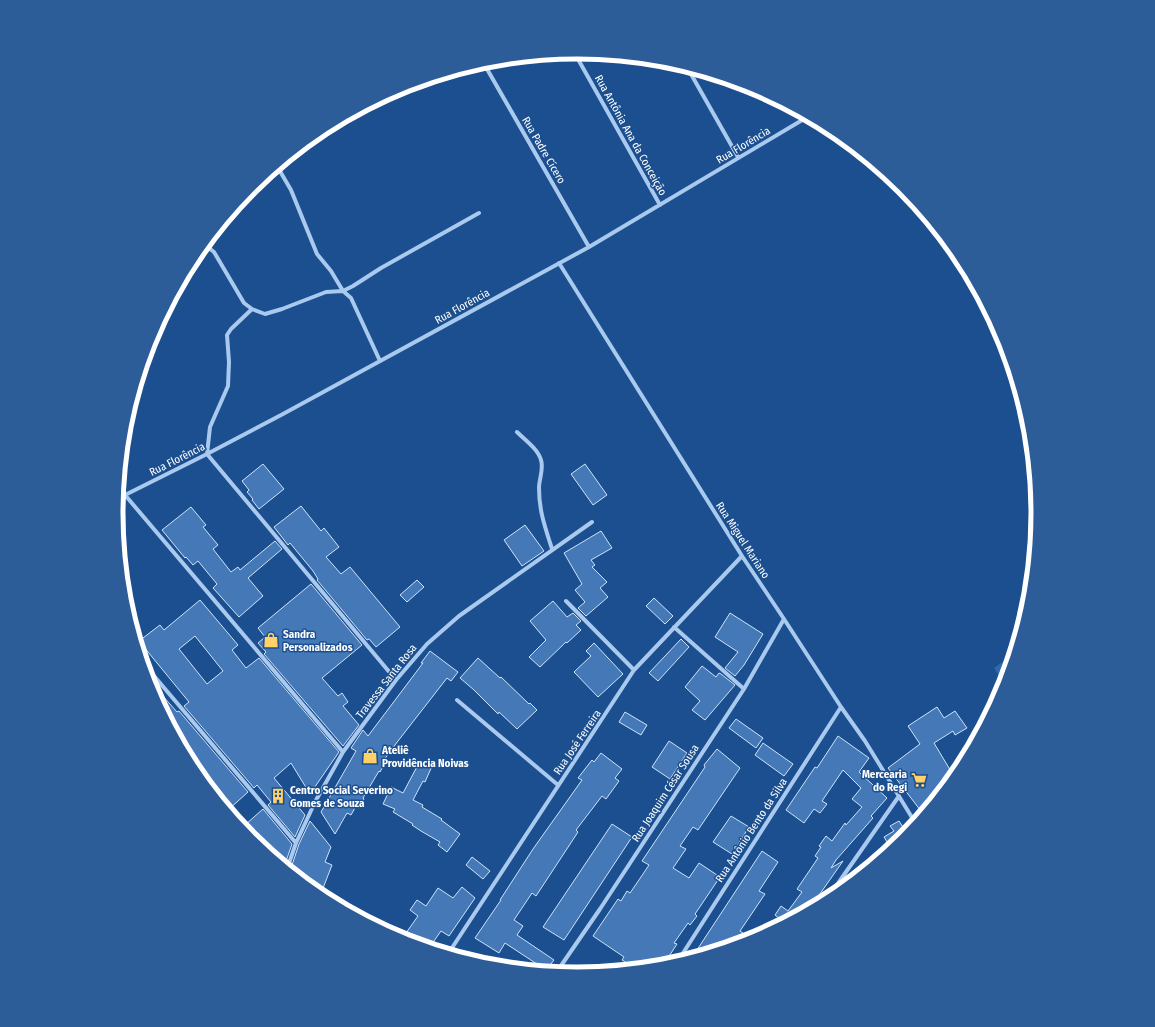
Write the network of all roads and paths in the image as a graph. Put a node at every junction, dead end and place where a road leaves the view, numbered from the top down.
1 (578, 59) edge
2 (487, 68) edge
3 (690, 73) edge
4 (803, 119) edge
5 (738, 157) junction
6 (280, 171) edge
7 (660, 205) junction
8 (479, 213) dead end
9 (589, 247) junction
10 (209, 248) edge
11 (559, 263) junction
12 (343, 290) junction
13 (252, 309) junction
14 (380, 361) junction
15 (517, 432) dead end
16 (207, 454) junction
17 (125, 495) joint
18 (592, 522) dead end
19 (552, 549) junction
20 (742, 556) junction
21 (566, 601) dead end
22 (784, 619) junction
23 (674, 627) junction
24 (634, 670) junction
25 (153, 675) edge
26 (396, 680) junction
27 (744, 689) junction
28 (457, 700) dead end
29 (841, 707) junction
30 (343, 752) junction
31 (558, 785) junction
32 (899, 796) junction
33 (913, 819) edge
34 (296, 843) junction
35 (289, 864) edge
36 (838, 886) edge
37 (451, 950) edge
38 (681, 956) edge
39 (560, 967) edge

1 - 7 street, Rua Antônia Ana da Conceição
2 - 9 street, Rua Padre Cícero
3 - 5 street
4 - 5 street, Rua Florência
5 - 7 street, Rua Florência
6 - 12 street
7 - 9 street, Rua Florência
8 - 12 street
9 - 11 street, Rua Florência
10 - 13 street
11 - 14 street, Rua Florência
11 - 20 street, Rua Miguel Mariano
12 - 13 street
12 - 14 street
13 - 16 street
14 - 16 street, Rua Florência
15 - 19 street
16 - 17 street, Rua Florência
16 - 26 street
17 - 30 street
18 - 19 street, Travessa Santa Rosa
19 - 26 street, Travessa Santa Rosa
20 - 22 street, Rua Miguel Mariano
20 - 23 street, Rua José Ferreira
21 - 24 street
22 - 27 street, Rua Joaquim César Sousa
22 - 29 street, Rua Miguel Mariano
23 - 24 street, Rua José Ferreira
23 - 27 street
24 - 31 street, Rua José Ferreira
25 - 34 street
26 - 30 street, Travessa Santa Rosa
27 - 39 street, Rua Joaquim César Sousa
28 - 31 street
29 - 32 street, Rua Miguel Mariano
29 - 38 street, Rua Antônio Bento da Silva
30 - 34 street, Travessa Santa Rosa
31 - 37 street, Rua José Ferreira
32 - 33 street, Rua Miguel Mariano
32 - 36 street
34 - 35 street, Travessa Santa Rosa

